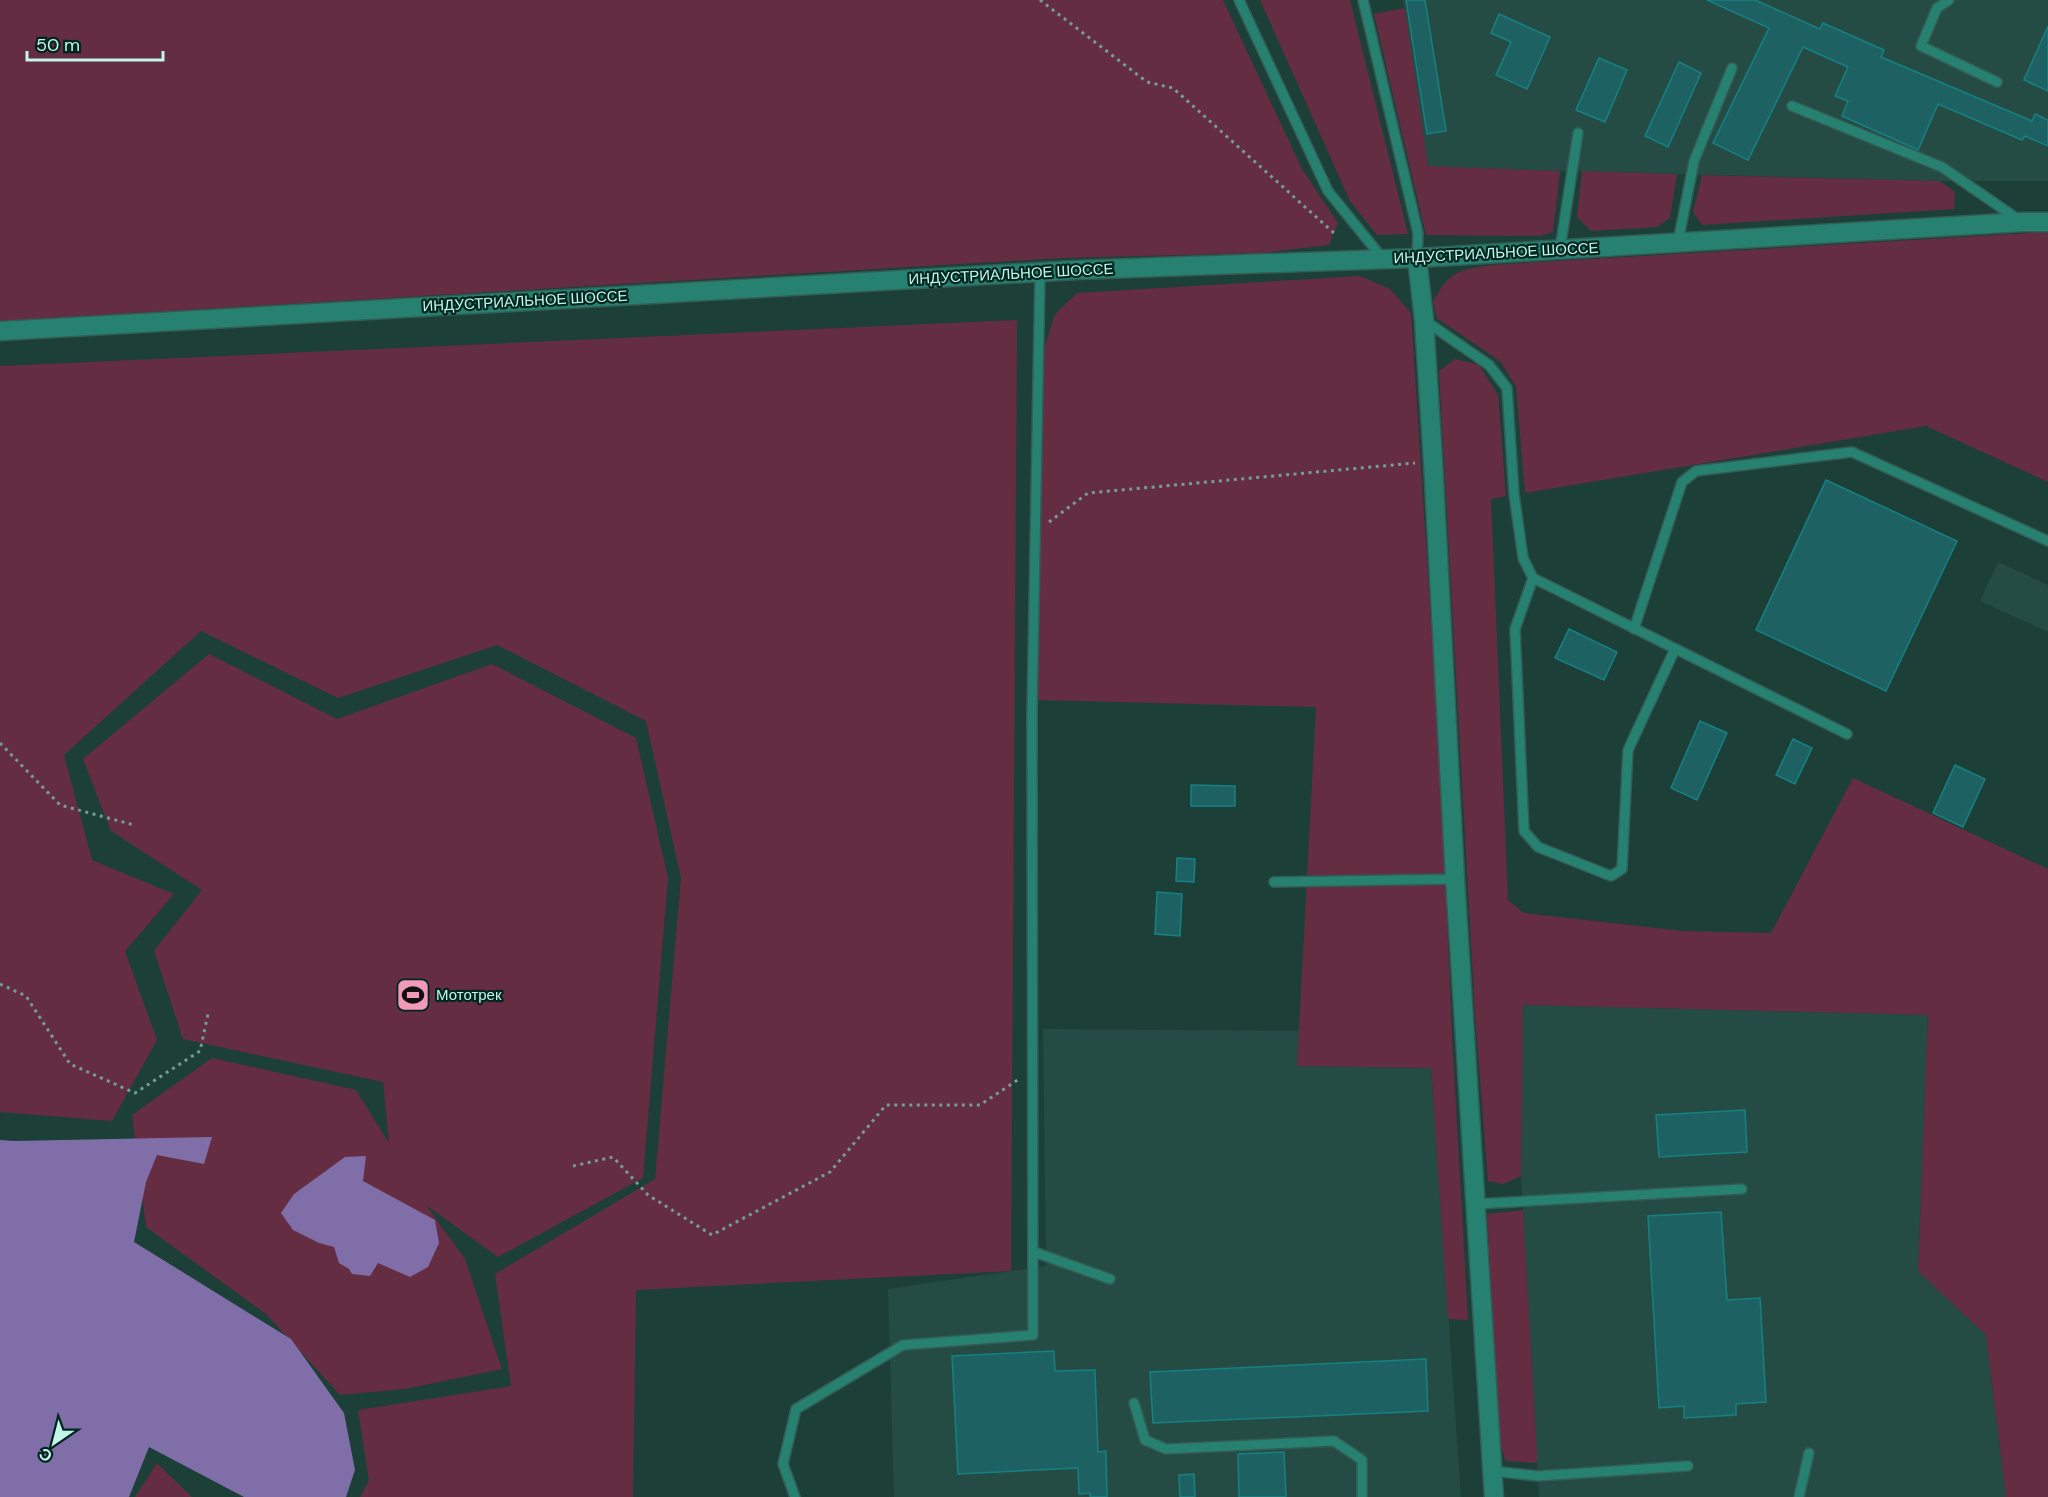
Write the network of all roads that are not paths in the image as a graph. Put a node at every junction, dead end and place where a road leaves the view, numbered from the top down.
1 (1239, 0) edge
2 (1363, 0) edge
3 (1949, 0) edge
4 (1732, 68) dead end
5 (1997, 82) dead end
6 (1792, 106) dead end
7 (1578, 133) dead end
8 (2048, 214) edge
9 (2022, 222) junction
10 (2048, 222) edge
11 (1678, 242) junction
12 (1560, 249) junction
13 (1417, 258) junction
14 (1383, 259) junction
15 (1040, 272) junction
16 (1424, 320) junction
17 (0, 331) edge
18 (2048, 541) edge
19 (1533, 578) junction
20 (1634, 629) junction
21 (1675, 649) junction
22 (1846, 734) dead end
23 (1455, 879) junction
24 (1274, 882) dead end
25 (1742, 1189) dead end
26 (1476, 1204) junction
27 (1034, 1252) junction
28 (1110, 1279) dead end
29 (1134, 1403) dead end
30 (1809, 1454) dead end
31 (1688, 1466) dead end
32 (1493, 1471) junction
33 (795, 1497) edge
34 (1362, 1497) edge
35 (1494, 1497) edge
36 (1799, 1497) edge

1 - 14 lane
2 - 13 lane
3 - 5 lane
4 - 11 lane
6 - 9 lane
7 - 12 lane
8 - 9 main road, ИНДУСТРИАЛЬНОЕ ШОССЕ
9 - 10 main road, ИНДУСТРИАЛЬНОЕ ШОССЕ
9 - 11 main road, ИНДУСТРИАЛЬНОЕ ШОССЕ
11 - 12 main road, ИНДУСТРИАЛЬНОЕ ШОССЕ
12 - 13 main road, ИНДУСТРИАЛЬНОЕ ШОССЕ
13 - 14 main road, ИНДУСТРИАЛЬНОЕ ШОССЕ
13 - 16 main road
14 - 15 main road, ИНДУСТРИАЛЬНОЕ ШОССЕ
15 - 17 main road, ИНДУСТРИАЛЬНОЕ ШОССЕ
15 - 27 lane
16 - 19 lane
16 - 23 main road
18 - 20 lane
19 - 20 lane
19 - 21 lane
20 - 21 lane
21 - 22 lane
23 - 24 lane
23 - 26 main road
25 - 26 lane
26 - 32 main road
27 - 28 lane
27 - 33 lane
29 - 34 lane
30 - 36 lane
31 - 32 lane
32 - 35 main road

